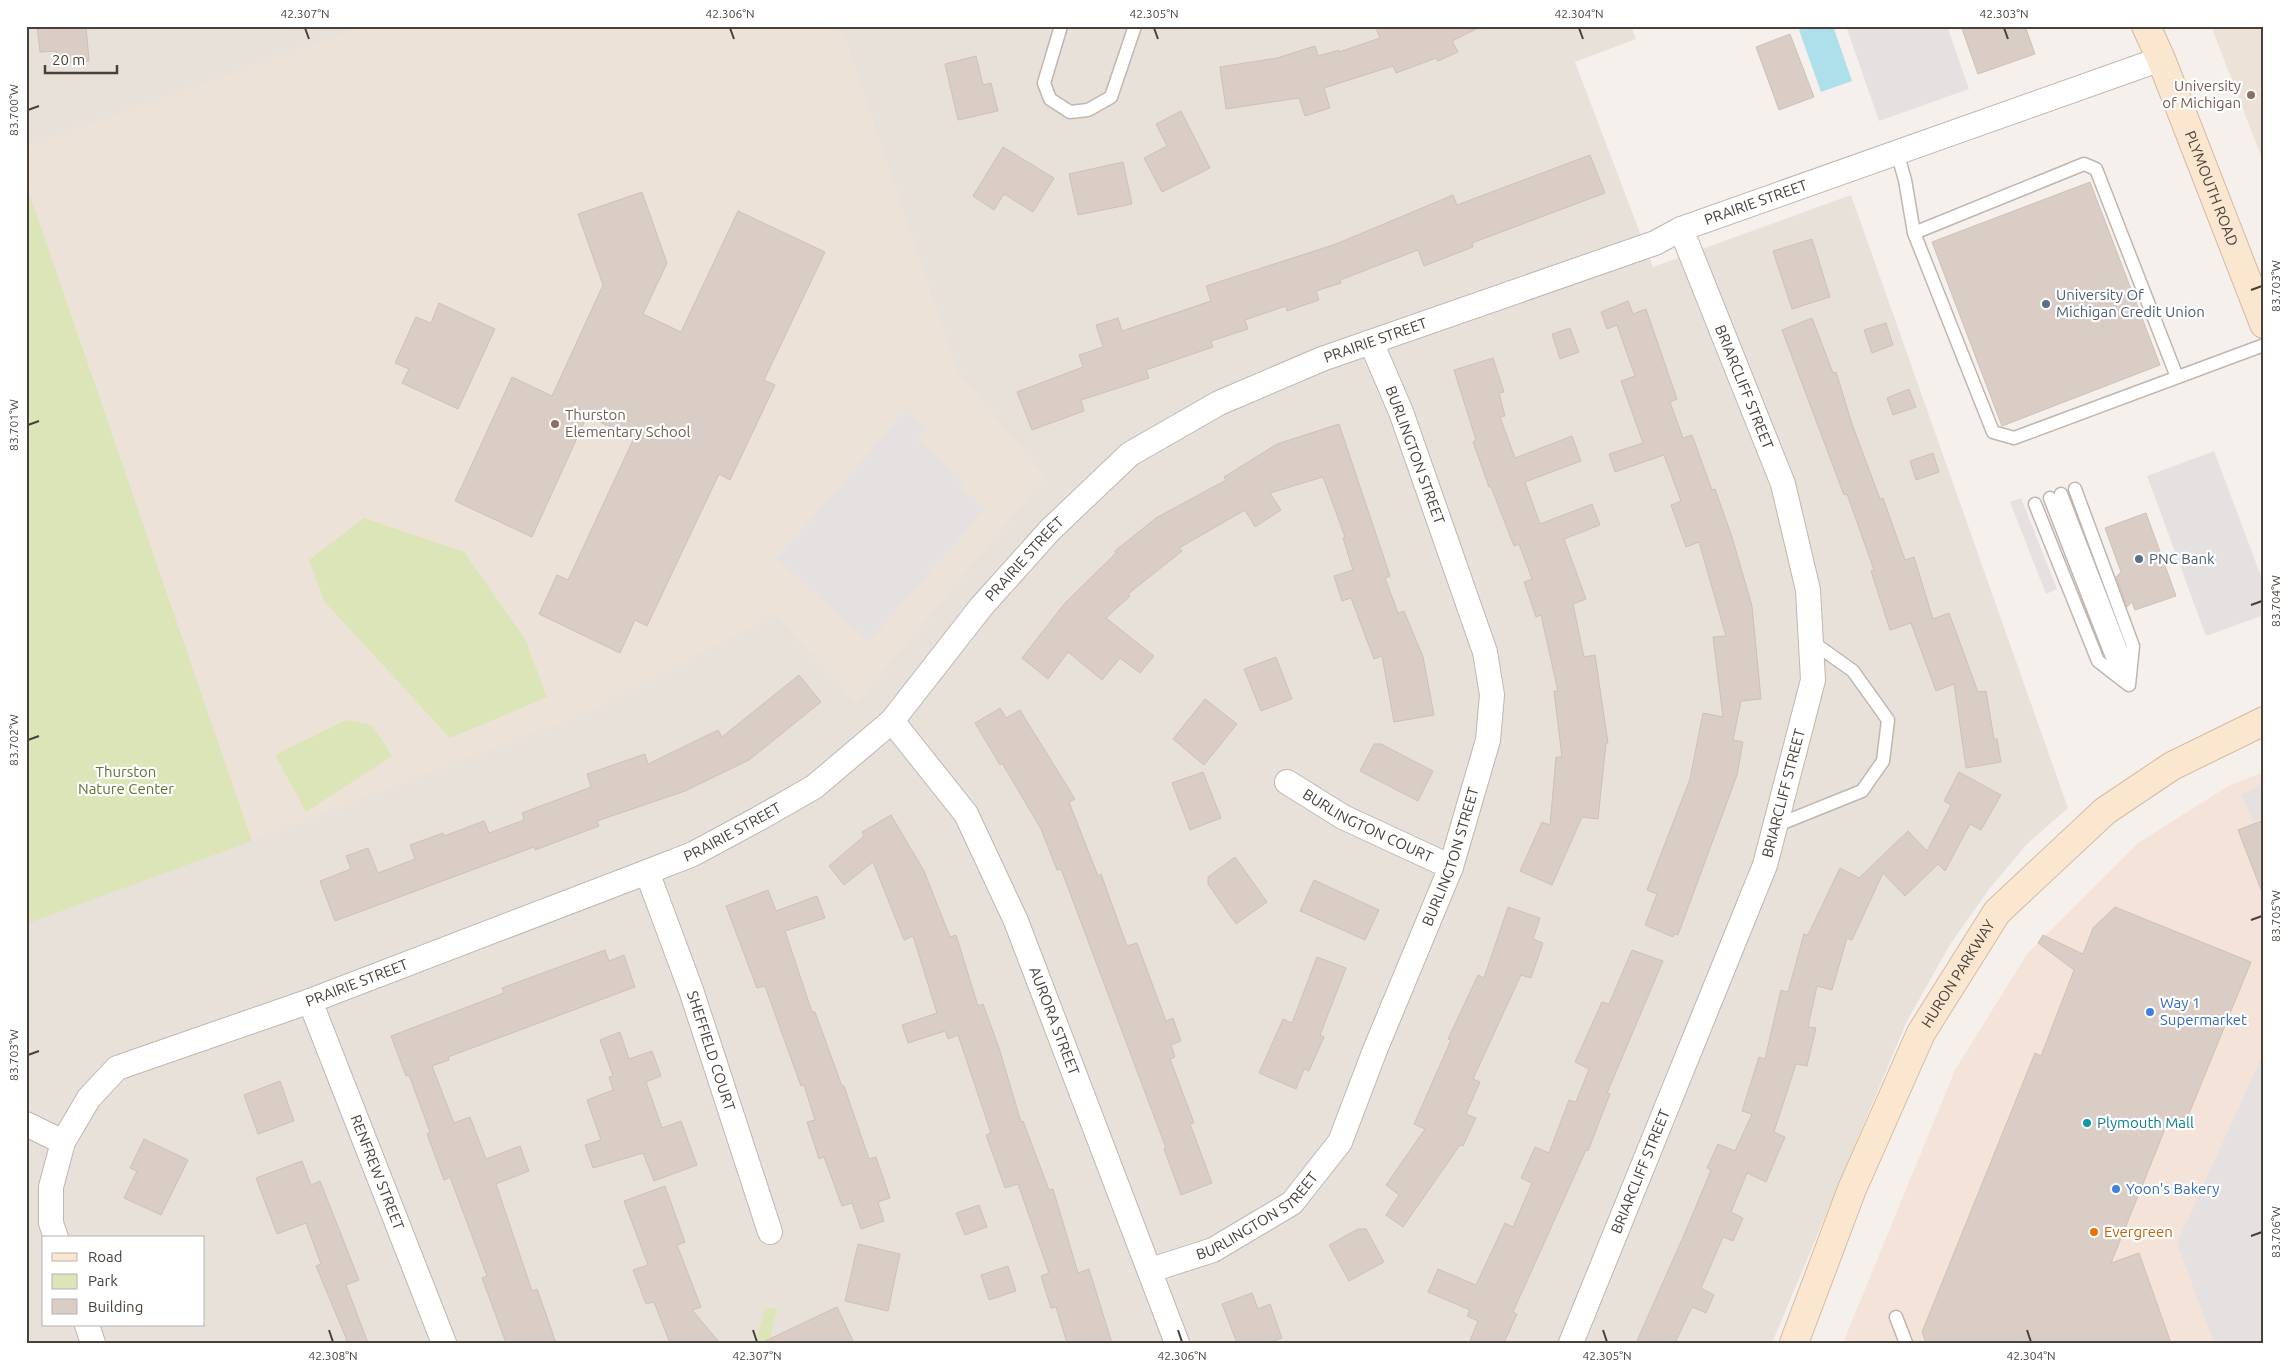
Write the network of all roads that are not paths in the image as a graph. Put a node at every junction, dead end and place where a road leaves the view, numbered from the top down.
1 (1061, 26) edge
2 (1135, 26) edge
3 (2146, 26) edge
4 (2161, 59) junction
5 (1897, 152) junction
6 (1681, 229) junction
7 (1914, 233) junction
8 (2264, 324) edge
9 (1371, 342) junction
10 (2264, 345) edge
11 (2177, 377) junction
12 (2075, 489) dead end
13 (2055, 496) dead end
14 (2035, 504) dead end
15 (1811, 642) junction
16 (2129, 684) junction
17 (892, 721) junction
18 (2264, 721) edge
19 (1287, 782) dead end
20 (1775, 826) junction
21 (1451, 867) junction
22 (647, 872) junction
23 (310, 1001) junction
24 (26, 1124) edge
25 (63, 1142) junction
26 (770, 1232) dead end
27 (55, 1236) edge
28 (1151, 1270) junction
29 (1896, 1317) dead end
30 (87, 1326) edge
31 (93, 1343) edge
32 (444, 1343) edge
33 (1177, 1343) edge
34 (1571, 1343) edge
35 (1794, 1343) edge
36 (1906, 1343) edge

1 - 2 lane
3 - 4 main road, PLYMOUTH ROAD
4 - 5 street, PRAIRIE STREET
4 - 8 main road, PLYMOUTH ROAD
5 - 6 street, PRAIRIE STREET
5 - 7 lane
6 - 9 street, PRAIRIE STREET
6 - 15 street, BRIARCLIFF STREET
7 - 11 lane
7 - 11 lane
9 - 17 street, PRAIRIE STREET
9 - 21 street, BURLINGTON STREET
10 - 11 lane
12 - 16 lane
13 - 16 lane
14 - 16 lane
15 - 20 street, BRIARCLIFF STREET
15 - 20 lane
17 - 22 street, PRAIRIE STREET
17 - 28 street, AURORA STREET
18 - 35 main road, HURON PARKWAY
19 - 21 street, BURLINGTON COURT
20 - 34 street, BRIARCLIFF STREET
21 - 28 street, BURLINGTON STREET
22 - 23 street, PRAIRIE STREET
22 - 26 street, SHEFFIELD COURT
23 - 25 street, PRAIRIE STREET
23 - 32 street, RENFREW STREET
24 - 25 street
25 - 27 street, PRAIRIE STREET
28 - 33 street, AURORA STREET
29 - 36 lane
30 - 31 street

